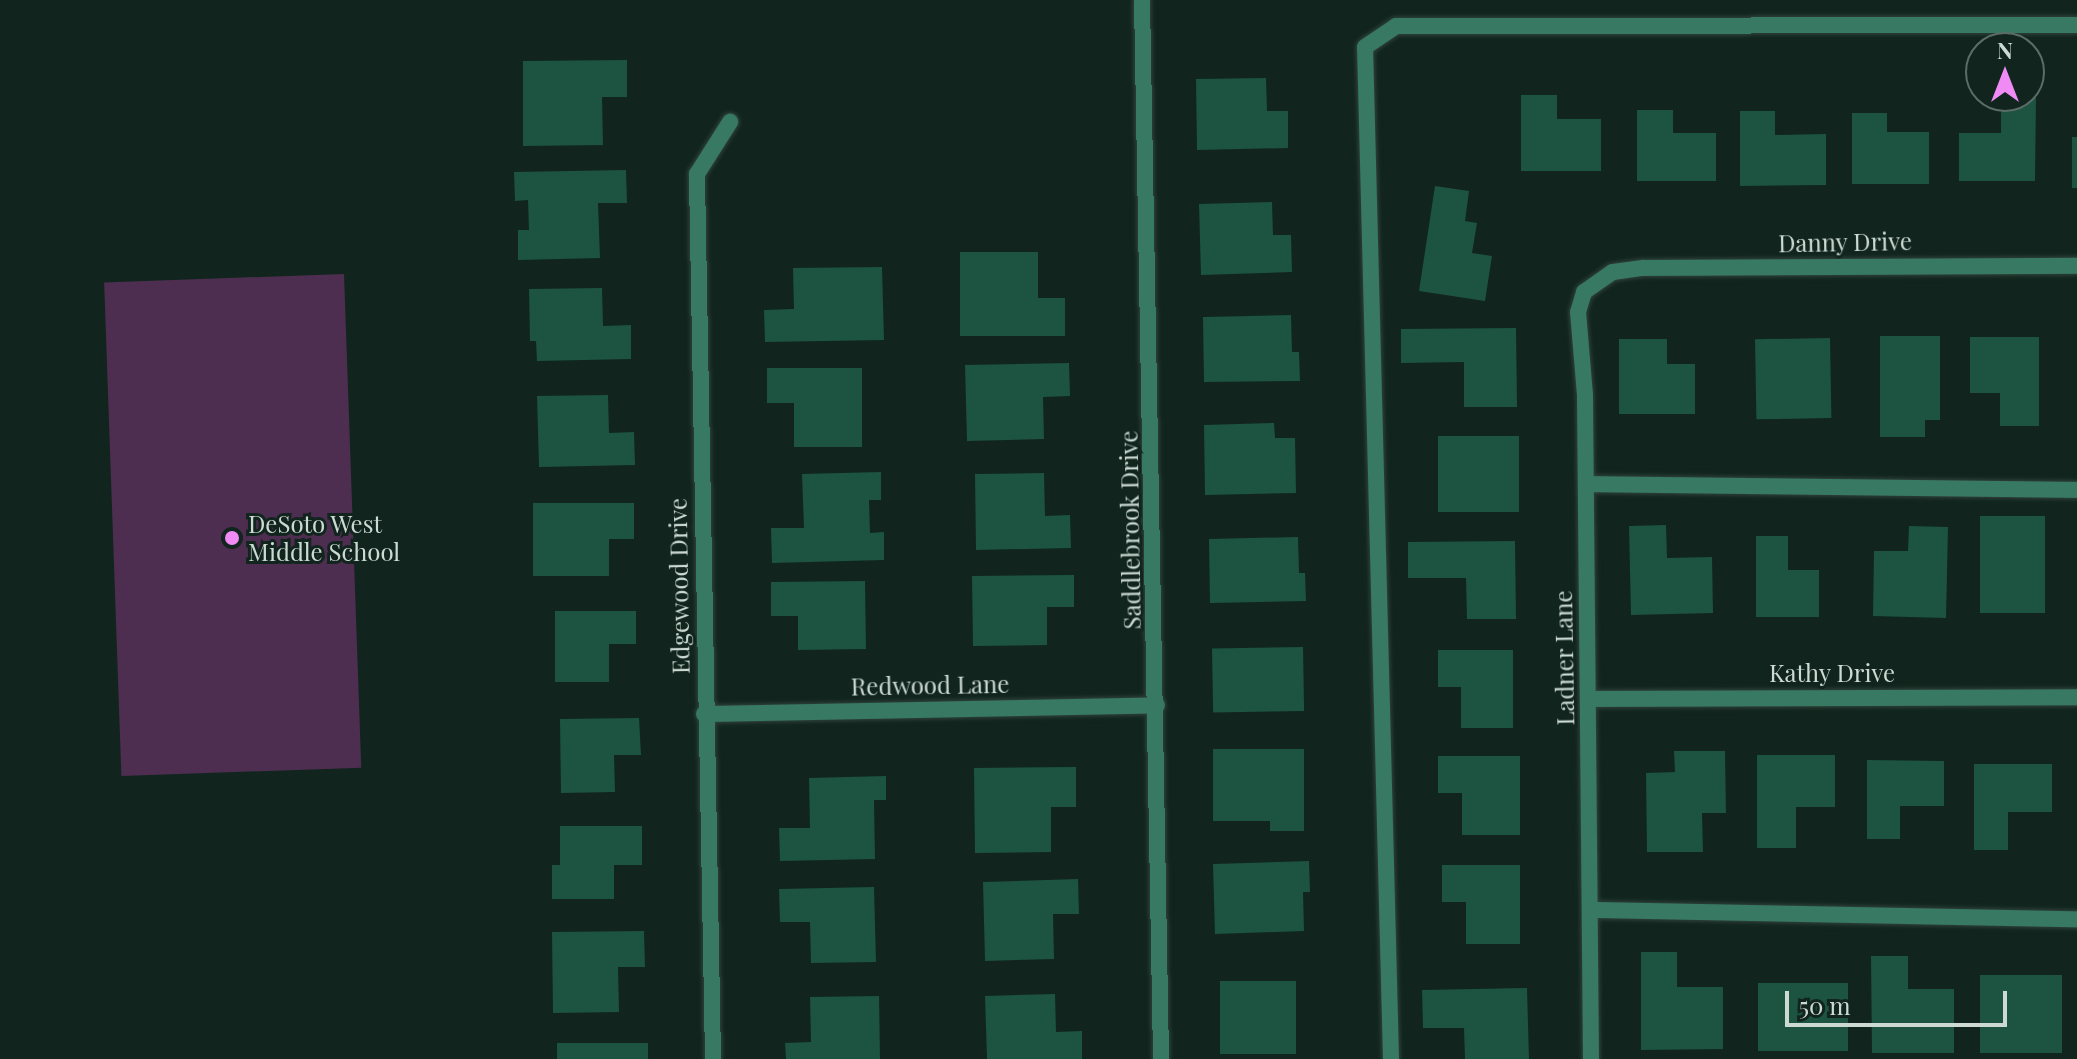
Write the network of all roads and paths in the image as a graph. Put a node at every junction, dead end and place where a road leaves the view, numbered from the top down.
1 (1142, 0) edge
2 (2077, 25) edge
3 (730, 122) dead end
4 (2077, 266) edge
5 (1613, 272) joint
6 (1586, 484) junction
7 (2077, 490) edge
8 (2077, 697) edge
9 (1588, 699) junction
10 (1157, 705) junction
11 (704, 714) junction
12 (1592, 910) junction
13 (2077, 919) edge
14 (713, 1059) edge
15 (1161, 1059) edge
16 (1391, 1059) edge
17 (1591, 1059) edge

1 - 10 street, Saddlebrook Drive
2 - 16 street
3 - 11 street, Edgewood Drive
4 - 5 street, Danny Drive
5 - 6 street, Ladner Lane
6 - 7 street
6 - 9 street, Ladner Lane
8 - 9 street, Kathy Drive
9 - 12 street, Ladner Lane
10 - 11 street, Redwood Lane
10 - 15 street, Saddlebrook Drive
11 - 14 street, Edgewood Drive
12 - 13 street
12 - 17 street, Ladner Lane

